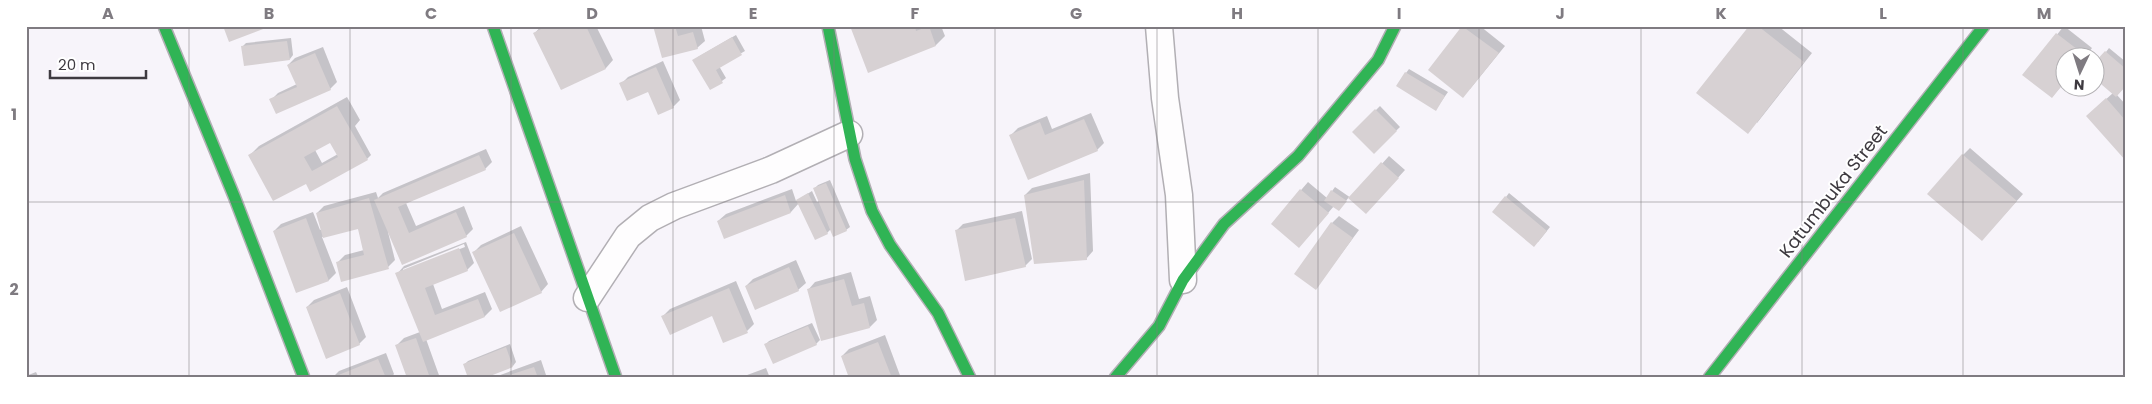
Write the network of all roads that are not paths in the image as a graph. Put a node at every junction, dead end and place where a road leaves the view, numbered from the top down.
1 (164, 26) edge
2 (492, 26) edge
3 (828, 26) edge
4 (1158, 26) edge
5 (1396, 26) edge
6 (1984, 26) edge
7 (849, 134) junction
8 (1183, 280) junction
9 (587, 298) junction
10 (304, 378) edge
11 (616, 378) edge
12 (970, 378) edge
13 (1115, 378) edge
14 (1709, 378) edge

1 - 10 street
2 - 9 street
3 - 7 street
4 - 8 street
5 - 8 street
6 - 14 street, Katumbuka Street
7 - 9 street
7 - 12 street
8 - 13 street
9 - 11 street

